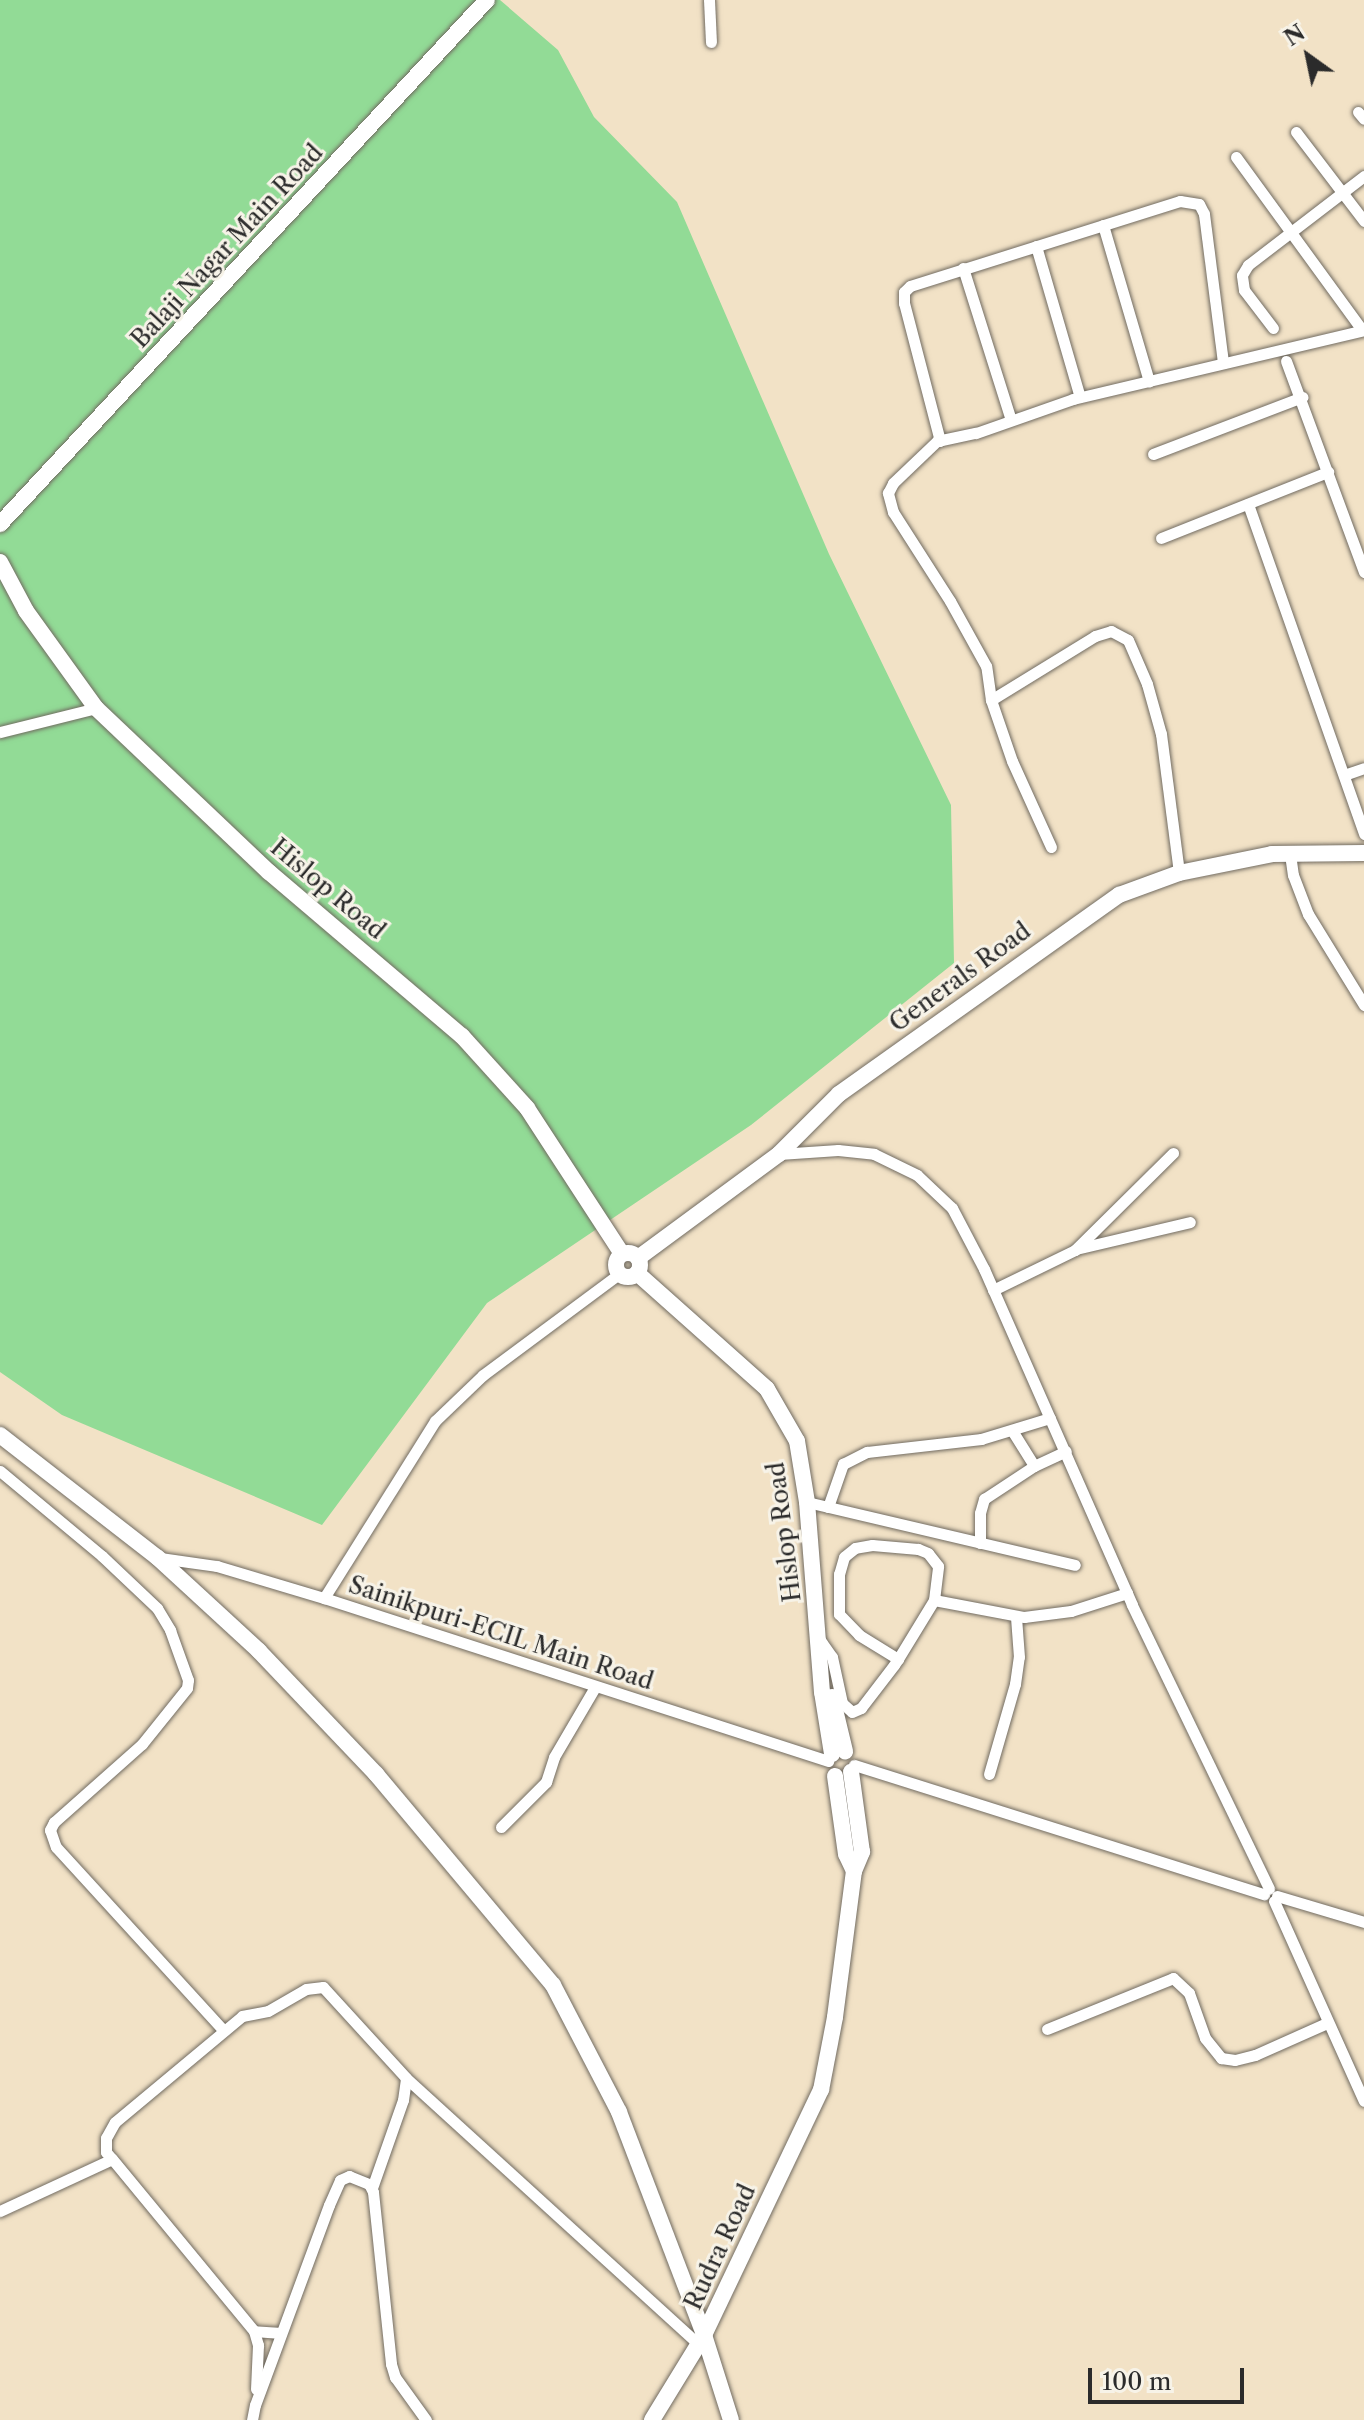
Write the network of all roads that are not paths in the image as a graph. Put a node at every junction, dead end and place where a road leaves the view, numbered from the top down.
1 (487, 0) edge
2 (709, 0) edge
3 (711, 42) dead end
4 (1296, 132) dead end
5 (1236, 157) dead end
6 (1364, 176) edge
7 (1342, 192) junction
8 (1364, 221) edge
9 (1103, 225) junction
10 (1291, 232) junction
11 (1036, 246) junction
12 (963, 268) junction
13 (1273, 328) dead end
14 (1363, 330) edge
15 (1286, 361) dead end
16 (1223, 363) junction
17 (1149, 381) junction
18 (1080, 397) junction
19 (1302, 397) junction
20 (1011, 420) junction
21 (940, 441) junction
22 (1153, 454) dead end
23 (1328, 472) junction
24 (1248, 504) junction
25 (0, 524) edge
26 (1161, 538) dead end
27 (0, 562) edge
28 (1364, 572) edge
29 (991, 700) junction
30 (96, 708) junction
31 (0, 732) edge
32 (1364, 768) edge
33 (1344, 775) junction
34 (1364, 834) edge
35 (1051, 847) dead end
36 (1364, 853) edge
37 (1290, 854) junction
38 (1179, 873) junction
39 (1364, 1005) edge
40 (1173, 1153) dead end
41 (779, 1154) junction
42 (1190, 1222) dead end
43 (1075, 1250) junction
44 (632, 1262) junction
45 (619, 1274) joint
46 (993, 1290) junction
47 (1050, 1418) junction
48 (1013, 1432) junction
49 (0, 1435) edge
50 (1066, 1451) junction
51 (1034, 1466) junction
52 (0, 1471) edge
53 (807, 1502) junction
54 (828, 1507) junction
55 (980, 1543) junction
56 (158, 1558) junction
57 (1075, 1565) dead end
58 (1127, 1593) junction
59 (324, 1598) junction
60 (934, 1600) junction
61 (1016, 1617) junction
62 (820, 1640) junction
63 (898, 1659) junction
64 (595, 1687) junction
65 (841, 1763) junction
66 (989, 1774) dead end
67 (501, 1827) dead end
68 (1271, 1895) junction
69 (1364, 1922) edge
70 (1327, 2023) junction
71 (1047, 2029) dead end
72 (223, 2030) junction
73 (406, 2078) junction
74 (821, 2090) joint
75 (1364, 2101) edge
76 (112, 2159) junction
77 (372, 2188) junction
78 (0, 2211) edge
79 (254, 2331) junction
80 (281, 2333) junction
81 (702, 2340) junction
82 (255, 2405) junction
83 (252, 2420) edge
84 (426, 2420) edge
85 (652, 2420) edge
86 (731, 2420) edge

1 - 25 street, Balaji Nagar Main Road
2 - 3 street
4 - 7 street
5 - 10 street
6 - 7 street
7 - 8 street
7 - 10 street
9 - 11 street
9 - 16 street
9 - 17 street
10 - 13 street
10 - 14 street
11 - 12 street
11 - 18 street
12 - 20 street
12 - 21 street
14 - 16 street
15 - 19 street
16 - 17 street
17 - 18 street
18 - 20 street
19 - 22 street
19 - 23 street
20 - 21 street
21 - 29 street
23 - 24 street
23 - 28 street
24 - 26 street
24 - 33 street
27 - 30 street, Hislop Road
29 - 35 street
29 - 38 street
30 - 31 street
30 - 44 street, Hislop Road
32 - 33 street
33 - 34 street
36 - 37 street, Generals Road
37 - 38 street, Generals Road
37 - 39 street
38 - 41 street, Generals Road
40 - 43 street
41 - 44 street, Generals Road
41 - 46 street
42 - 43 street
43 - 46 street
44 - 45 street
44 - 53 street, Hislop Road
45 - 59 street
46 - 47 street
47 - 48 street
47 - 50 street
48 - 51 street
48 - 54 street
49 - 56 street
50 - 51 street
50 - 58 street
51 - 55 street
52 - 72 street
53 - 54 street
53 - 62 street, Hislop Road
54 - 55 street
55 - 57 street
56 - 59 street, Sainikpuri-ECIL Main Road
56 - 81 street
58 - 61 street
58 - 68 street
59 - 64 street, Sainikpuri-ECIL Main Road
60 - 61 street
60 - 63 street
60 - 63 street
61 - 66 street
62 - 63 street
62 - 65 street, Hislop Road
64 - 65 street, Sainikpuri-ECIL Main Road
64 - 67 street
65 - 68 street, Sainikpuri-ECIL Main Road
65 - 74 street, Hislop Road
68 - 69 street, Sainikpuri-ECIL Main Road
68 - 70 street
70 - 71 street
70 - 75 street
72 - 73 street
72 - 76 street
73 - 77 street
73 - 81 street
74 - 81 street, Rudra Road
76 - 78 street
76 - 79 street
77 - 80 street
77 - 84 street
79 - 80 street
79 - 82 street
80 - 82 street
81 - 85 street, Rudra Road
81 - 86 street
82 - 83 street

